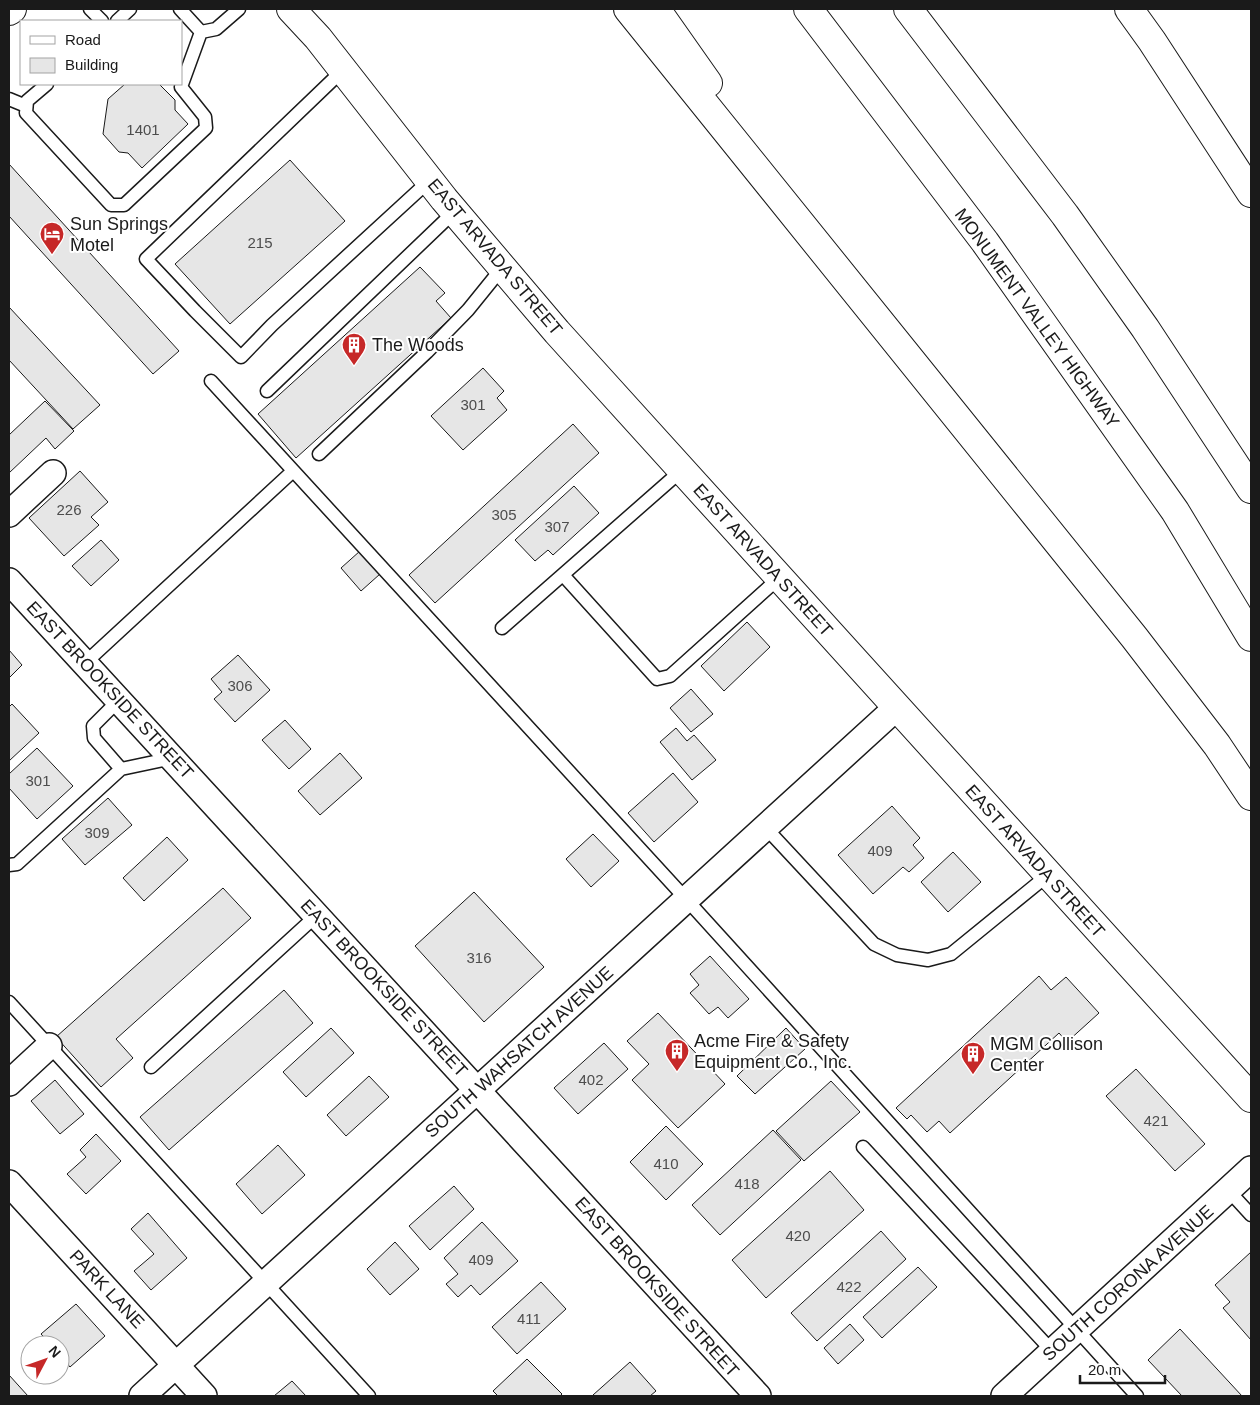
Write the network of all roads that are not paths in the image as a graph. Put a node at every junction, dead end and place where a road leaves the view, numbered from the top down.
1 (12, 9) edge
2 (90, 9) edge
3 (130, 9) edge
4 (180, 9) edge
5 (239, 9) edge
6 (291, 9) edge
7 (628, 9) edge
8 (656, 9) edge
9 (808, 9) edge
10 (908, 9) edge
11 (1129, 9) edge
12 (9, 11) edge
13 (101, 20) edge
14 (117, 20) edge
15 (201, 32) junction
16 (343, 70) junction
17 (182, 84) edge
18 (46, 85) edge
19 (182, 85) edge
20 (9, 99) edge
21 (26, 106) junction
22 (430, 180) junction
23 (1251, 192) edge
24 (455, 211) junction
25 (804, 228) junction
26 (502, 268) junction
27 (211, 381) dead end
28 (267, 390) dead end
29 (319, 454) dead end
30 (682, 470) junction
31 (293, 471) junction
32 (53, 473) dead end
33 (1251, 488) edge
34 (9, 514) edge
35 (563, 575) junction
36 (779, 578) junction
37 (9, 581) edge
38 (502, 628) dead end
39 (1251, 637) edge
40 (85, 663) junction
41 (119, 700) junction
42 (896, 708) junction
43 (173, 758) junction
44 (122, 769) junction
45 (1251, 796) edge
46 (765, 827) junction
47 (9, 865) edge
48 (1048, 875) junction
49 (686, 900) junction
50 (317, 915) junction
51 (9, 1002) edge
52 (49, 1046) junction
53 (151, 1067) dead end
54 (9, 1083) edge
55 (477, 1090) junction
56 (1251, 1098) edge
57 (863, 1147) dead end
58 (1251, 1169) edge
59 (9, 1183) edge
60 (1229, 1191) junction
61 (1251, 1214) edge
62 (266, 1282) junction
63 (1077, 1330) junction
64 (1053, 1352) junction
65 (176, 1365) junction
66 (142, 1396) edge
67 (204, 1396) edge
68 (370, 1396) edge
69 (758, 1396) edge
70 (1004, 1396) edge
71 (1137, 1396) edge

1 - 12 main road
2 - 13 lane
3 - 14 lane
4 - 15 lane
5 - 15 lane
6 - 16 main road, EAST ARVADA STREET
7 - 25 main road
8 - 25 main road
9 - 39 main road, MONUMENT VALLEY HIGHWAY
10 - 33 main road
11 - 23 main road
15 - 17 lane
16 - 22 main road, EAST ARVADA STREET
16 - 22 lane
18 - 21 lane
19 - 21 lane
20 - 21 lane
22 - 24 main road, EAST ARVADA STREET
24 - 26 main road, EAST ARVADA STREET
24 - 28 lane
25 - 45 main road
26 - 29 lane
26 - 30 main road, EAST ARVADA STREET
27 - 31 lane
30 - 35 lane
30 - 36 main road, EAST ARVADA STREET
31 - 40 lane
31 - 49 lane
32 - 34 street
35 - 36 lane
35 - 38 lane
36 - 42 main road, EAST ARVADA STREET
37 - 40 street, EAST BROOKSIDE STREET
40 - 41 street, EAST BROOKSIDE STREET
41 - 43 street, EAST BROOKSIDE STREET
41 - 44 lane
42 - 46 street, SOUTH WAHSATCH AVENUE
42 - 48 main road, EAST ARVADA STREET
43 - 44 lane
43 - 50 street, EAST BROOKSIDE STREET
44 - 47 lane
46 - 48 lane
46 - 49 street, SOUTH WAHSATCH AVENUE
48 - 56 main road, EAST ARVADA STREET
49 - 55 street, SOUTH WAHSATCH AVENUE
49 - 63 lane
50 - 53 lane
50 - 55 street, EAST BROOKSIDE STREET
51 - 52 lane
52 - 54 street
52 - 62 lane
55 - 62 street, SOUTH WAHSATCH AVENUE
55 - 69 street, EAST BROOKSIDE STREET
57 - 64 lane
58 - 60 street, SOUTH CORONA AVENUE
59 - 65 street, PARK LANE
60 - 61 lane
60 - 63 street, SOUTH CORONA AVENUE
62 - 65 street, SOUTH WAHSATCH AVENUE
62 - 68 lane
63 - 64 street, SOUTH CORONA AVENUE
63 - 71 lane
64 - 70 street, SOUTH CORONA AVENUE
65 - 66 street, SOUTH WAHSATCH AVENUE
65 - 67 street, PARK LANE

